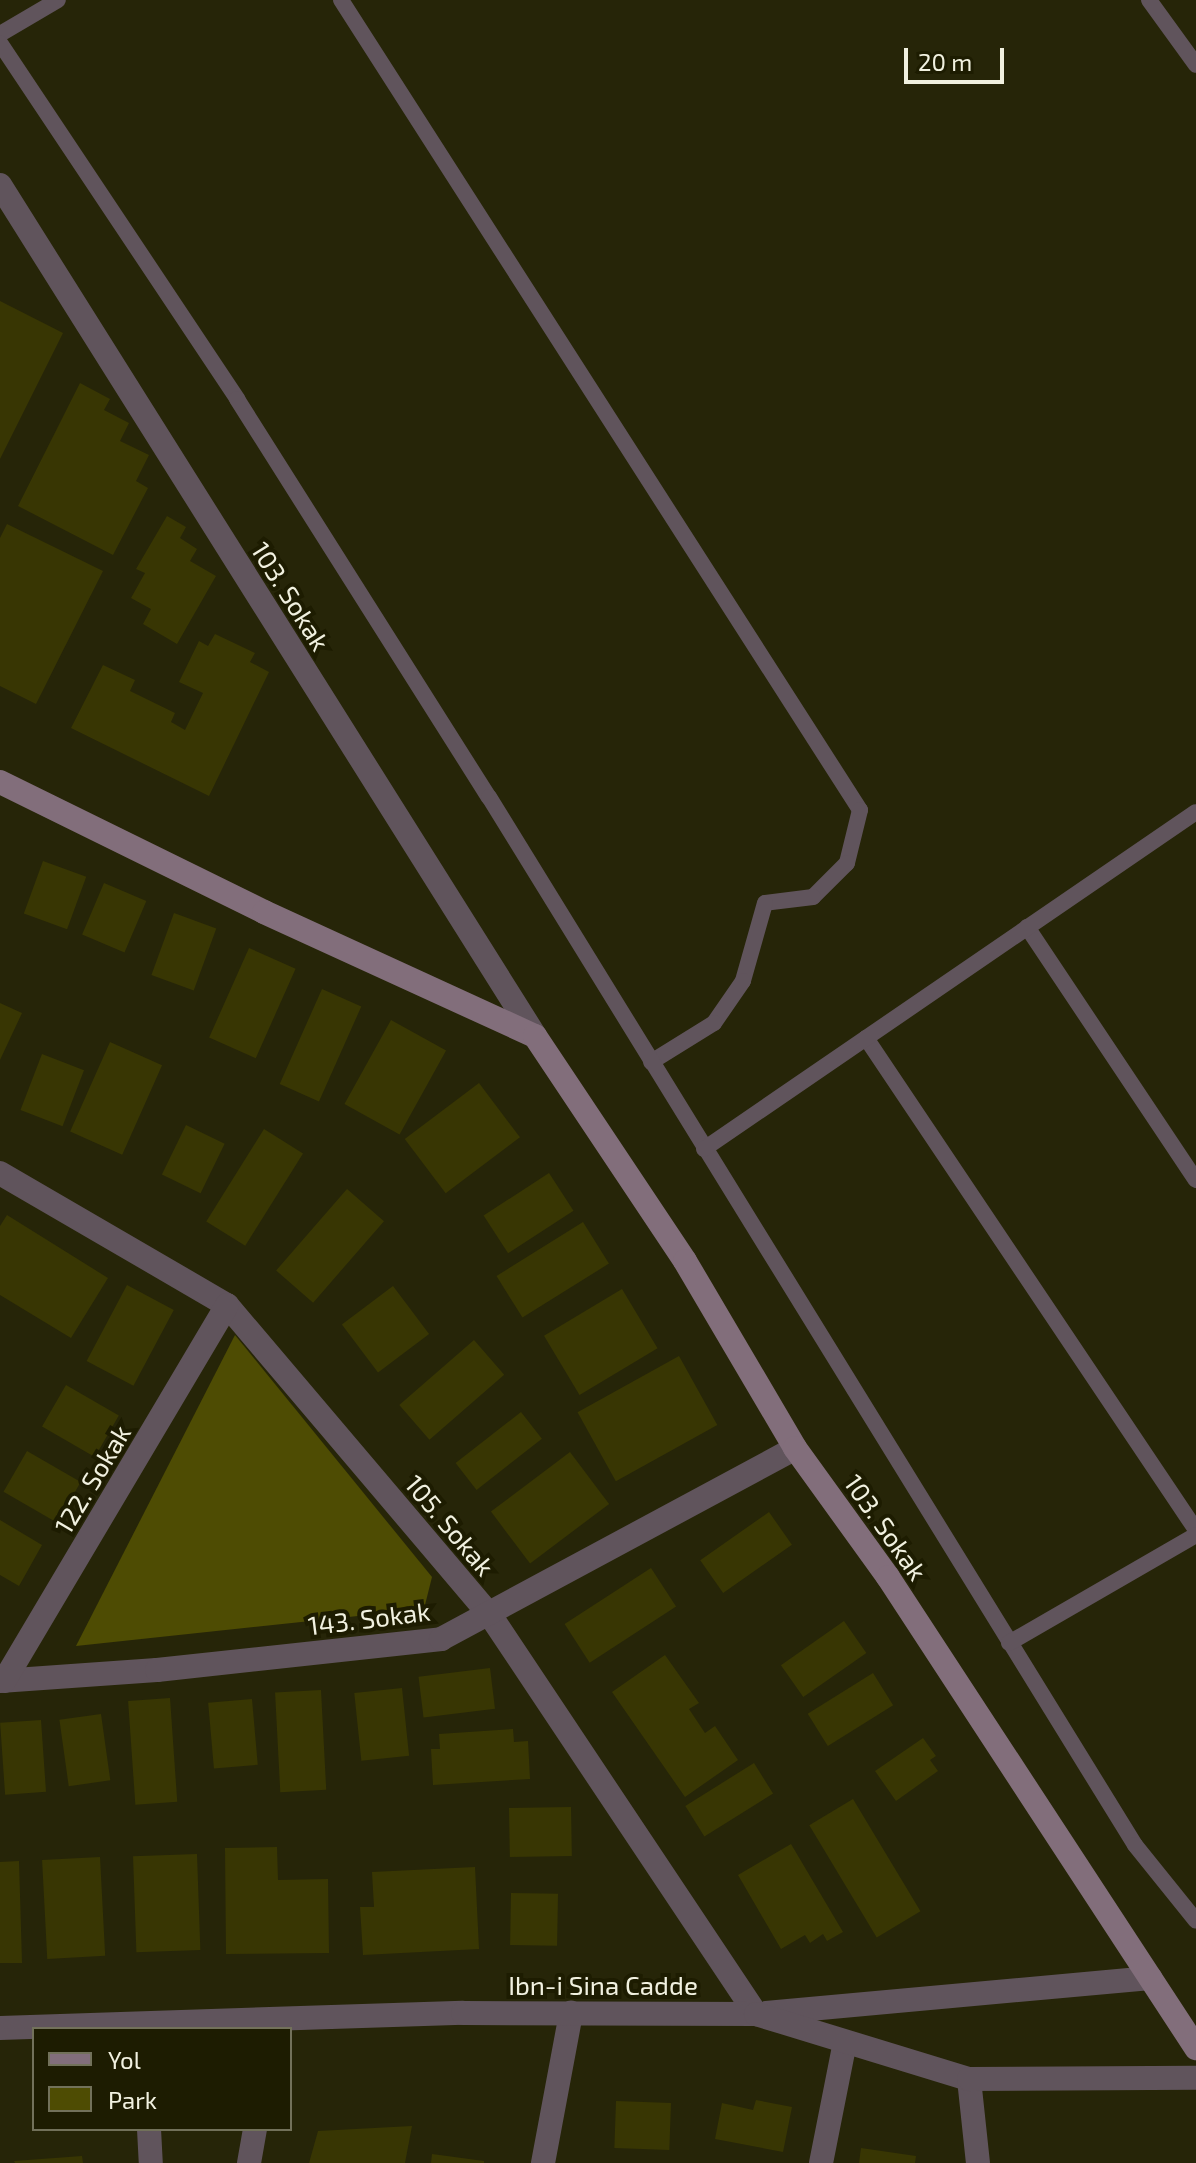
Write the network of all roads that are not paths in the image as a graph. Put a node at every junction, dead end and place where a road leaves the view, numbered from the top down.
1 (58, 0) edge
2 (341, 0) edge
3 (1149, 0) edge
4 (0, 34) edge
5 (0, 43) edge
6 (1196, 65) edge
7 (0, 185) edge
8 (0, 782) edge
9 (1196, 812) edge
10 (1027, 927) junction
11 (535, 1036) junction
12 (866, 1038) junction
13 (651, 1062) junction
14 (704, 1149) junction
15 (0, 1173) edge
16 (1196, 1180) edge
17 (227, 1305) junction
18 (795, 1448) junction
19 (1196, 1533) edge
20 (490, 1615) junction
21 (1009, 1643) junction
22 (2, 1681) edge
23 (1196, 1921) edge
24 (1150, 1978) junction
25 (571, 2013) junction
26 (756, 2014) junction
27 (274, 2024) edge
28 (142, 2026) edge
29 (71, 2027) edge
30 (0, 2028) edge
31 (32, 2028) edge
32 (845, 2042) junction
33 (1196, 2048) edge
34 (1196, 2078) edge
35 (969, 2079) junction
36 (149, 2131) edge
37 (255, 2131) edge
38 (151, 2163) edge
39 (249, 2163) edge
40 (543, 2163) edge
41 (821, 2163) edge
42 (978, 2163) edge

1 - 4 lane
2 - 13 lane
3 - 6 lane
5 - 13 lane
7 - 11 street, 103. Sokak
8 - 11 main road
9 - 10 lane
10 - 12 lane
10 - 16 lane
11 - 18 main road, 103. Sokak
12 - 14 lane
12 - 19 lane
13 - 14 lane
14 - 21 lane
15 - 17 street, 105. Sokak
17 - 20 street, 105. Sokak
17 - 22 street, 122. Sokak
18 - 20 street, 143. Sokak
18 - 24 main road, 103. Sokak
19 - 21 lane
20 - 22 street, 143. Sokak
20 - 26 street, 105. Sokak
21 - 23 lane
24 - 26 street
24 - 33 main road, 103. Sokak
25 - 26 street, Ibn-i Sina Cadde
25 - 27 street, Ibn-i Sina Cadde
25 - 40 street
26 - 32 street, Ibn-i Sina Cadde
27 - 28 street, Ibn-i Sina Cadde
28 - 29 street, Ibn-i Sina Cadde
30 - 31 street, Ibn-i Sina Cadde
32 - 35 street, Ibn-i Sina Cadde
32 - 41 street
34 - 35 street, Ibn-i Sina Cadde
35 - 42 street
36 - 38 street
37 - 39 street

